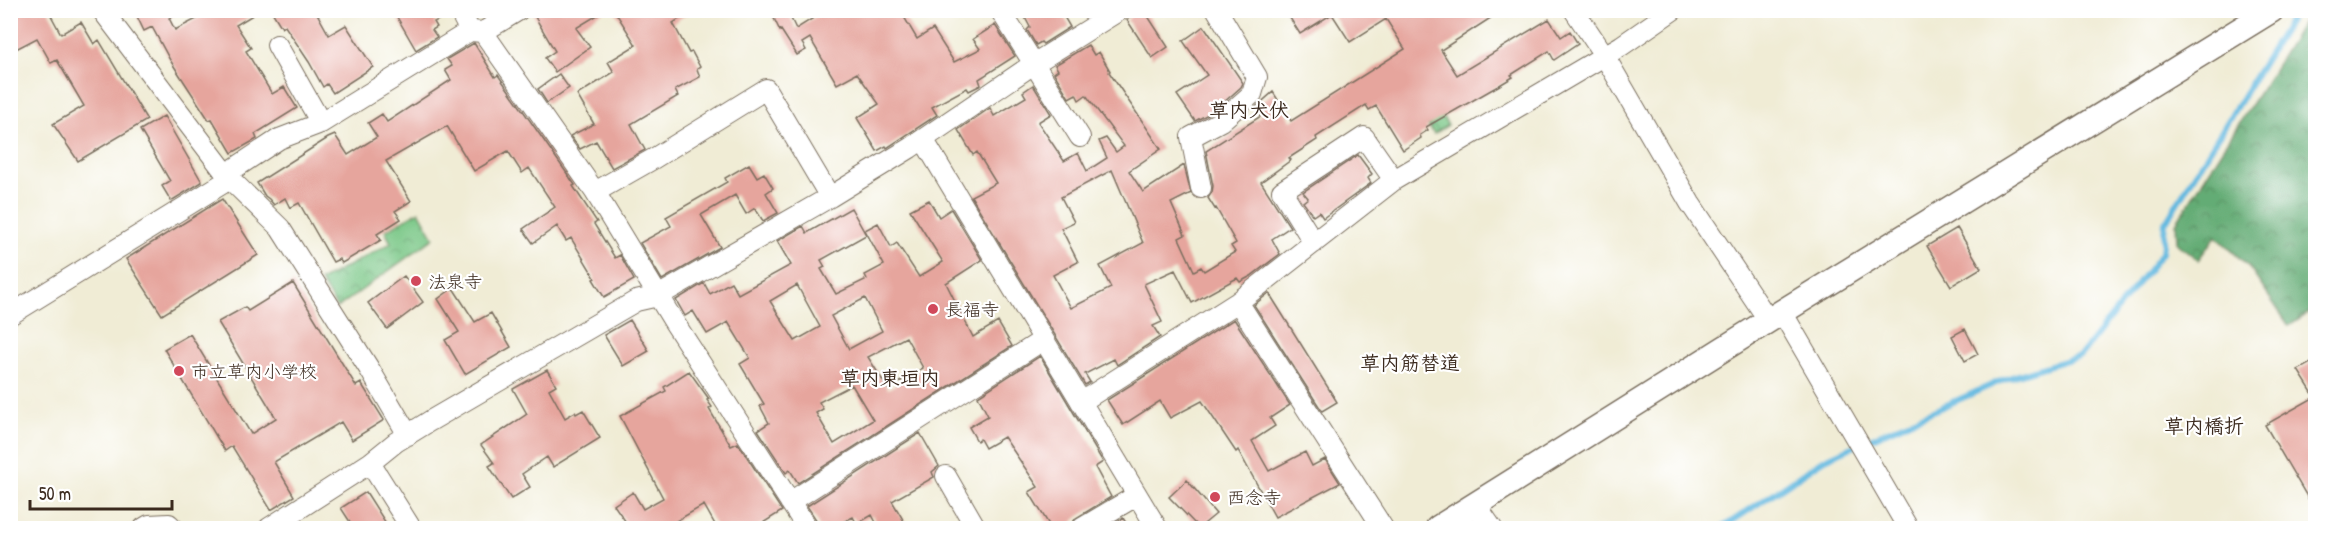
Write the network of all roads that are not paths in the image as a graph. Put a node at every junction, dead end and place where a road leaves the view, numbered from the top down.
1 (102, 10) edge
2 (459, 10) edge
3 (519, 10) edge
4 (1000, 10) edge
5 (1120, 10) edge
6 (1217, 10) edge
7 (1574, 10) edge
8 (1673, 10) edge
9 (2272, 10) edge
10 (476, 31) junction
11 (277, 45) dead end
12 (1604, 55) junction
13 (1035, 63) junction
14 (321, 123) junction
15 (1080, 137) dead end
16 (924, 139) junction
17 (228, 176) junction
18 (1394, 180) junction
19 (1201, 188) dead end
20 (596, 192) junction
21 (830, 196) junction
22 (1314, 243) junction
23 (658, 296) junction
24 (1238, 302) junction
25 (10, 315) edge
26 (1776, 316) junction
27 (1043, 340) junction
28 (1081, 402) junction
29 (408, 435) junction
30 (370, 463) junction
31 (946, 476) dead end
32 (1136, 496) junction
33 (790, 502) junction
34 (1476, 505) junction
35 (144, 528) edge
36 (173, 528) edge
37 (269, 528) edge
38 (411, 528) edge
39 (807, 528) edge
40 (976, 528) edge
41 (1082, 528) edge
42 (1157, 528) edge
43 (1383, 528) edge
44 (1438, 528) edge
45 (1492, 528) edge
46 (1908, 528) edge

1 - 17 street
2 - 10 street
3 - 10 street
4 - 13 street
5 - 13 street
6 - 19 street
7 - 12 street
8 - 12 street
9 - 26 street
10 - 14 street
10 - 20 street
11 - 14 street
12 - 18 street
12 - 26 street
13 - 15 street
13 - 16 street
14 - 17 street
16 - 21 street
16 - 27 street
17 - 25 street
17 - 29 street
18 - 22 street
18 - 22 street
20 - 21 street
20 - 23 street
21 - 23 street
22 - 24 street
23 - 29 street
23 - 33 street
24 - 28 street
24 - 43 street
26 - 34 street
26 - 46 street
27 - 28 street
27 - 33 street
28 - 32 street
29 - 30 street
30 - 37 street
30 - 38 street
31 - 40 street
32 - 41 street
32 - 42 street
33 - 39 street
34 - 44 street
34 - 45 street
35 - 36 street

